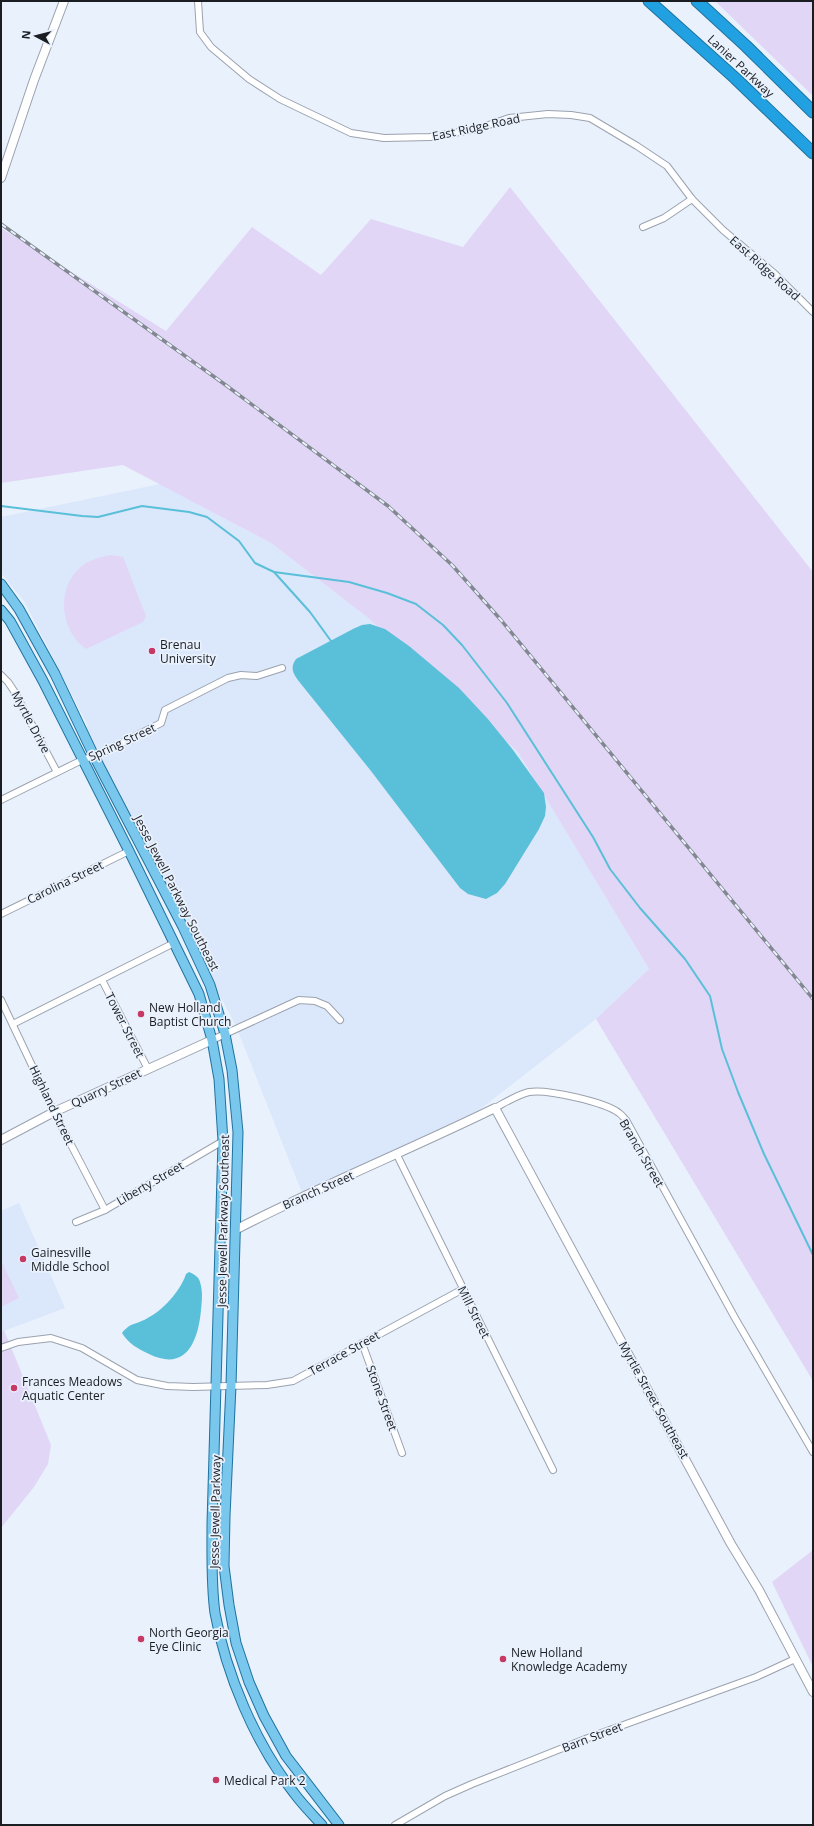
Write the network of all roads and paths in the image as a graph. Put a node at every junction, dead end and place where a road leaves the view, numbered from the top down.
1 (64, 1) edge
2 (198, 1) edge
3 (649, 1) edge
4 (697, 1) edge
5 (813, 112) edge
6 (813, 153) edge
7 (1, 178) edge
8 (692, 198) junction
9 (643, 227) dead end
10 (813, 312) edge
11 (1, 584) edge
12 (1, 610) edge
13 (282, 668) dead end
14 (1, 675) edge
15 (94, 756) junction
16 (82, 760) junction
17 (57, 772) junction
18 (1, 800) edge
19 (129, 851) junction
20 (1, 914) edge
21 (174, 943) junction
22 (102, 980) junction
23 (1, 1000) edge
24 (340, 1020) dead end
25 (13, 1024) junction
26 (225, 1034) junction
27 (212, 1040) junction
28 (148, 1069) junction
29 (495, 1108) junction
30 (54, 1112) junction
31 (1, 1140) edge
32 (223, 1141) junction
33 (397, 1155) junction
34 (105, 1210) junction
35 (76, 1222) dead end
36 (234, 1230) junction
37 (463, 1289) junction
38 (362, 1343) junction
39 (1, 1348) edge
40 (216, 1386) junction
41 (231, 1386) junction
42 (813, 1452) edge
43 (402, 1453) dead end
44 (553, 1470) dead end
45 (795, 1659) junction
46 (813, 1692) edge
47 (322, 1825) edge
48 (339, 1825) edge
49 (395, 1825) edge

1 - 7 street
2 - 8 street, East Ridge Road
3 - 6 highway, Lanier Parkway
4 - 5 highway, Lanier Parkway
8 - 9 street
8 - 10 street, East Ridge Road
11 - 15 main road, Jesse Jewell Parkway Southeast
12 - 16 main road, Jesse Jewell Parkway Southeast
13 - 15 street, Spring Street
14 - 17 street, Myrtle Drive
15 - 16 street, Spring Street
15 - 26 main road, Jesse Jewell Parkway Southeast
16 - 17 street, Spring Street
16 - 19 main road, Jesse Jewell Parkway Southeast
17 - 18 street, Spring Street
19 - 20 street, Carolina Street
19 - 21 main road, Jesse Jewell Parkway Southeast
21 - 22 street, Tower Street
21 - 27 main road, Jesse Jewell Parkway Southeast
22 - 25 street, Tower Street
22 - 28 street, Tower Street
23 - 25 street, Highland Street
24 - 26 street
25 - 30 street, Highland Street
26 - 27 street
26 - 36 main road, Jesse Jewell Parkway Southeast
27 - 28 street, Quarry Street
27 - 32 main road, Jesse Jewell Parkway Southeast
28 - 30 street, Quarry Street
29 - 33 street, Branch Street
29 - 42 street, Branch Street
29 - 45 street, Myrtle Street Southeast
30 - 31 street, Quarry Street
30 - 34 street, Highland Street
32 - 34 street, Liberty Street
32 - 40 main road, Jesse Jewell Parkway Southeast
33 - 36 street, Branch Street
33 - 37 street, Mill Street
34 - 35 street, Liberty Street
36 - 41 main road, Jesse Jewell Parkway Southeast
37 - 38 street, Terrace Street
37 - 44 street, Mill Street
38 - 41 street, Terrace Street
38 - 43 street, Stone Street
39 - 40 street, Terrace Street
40 - 41 street, Terrace Street
40 - 47 main road, Jesse Jewell Parkway
41 - 48 main road, Jesse Jewell Parkway
45 - 46 street, Myrtle Street Southeast
45 - 49 street, Barn Street

